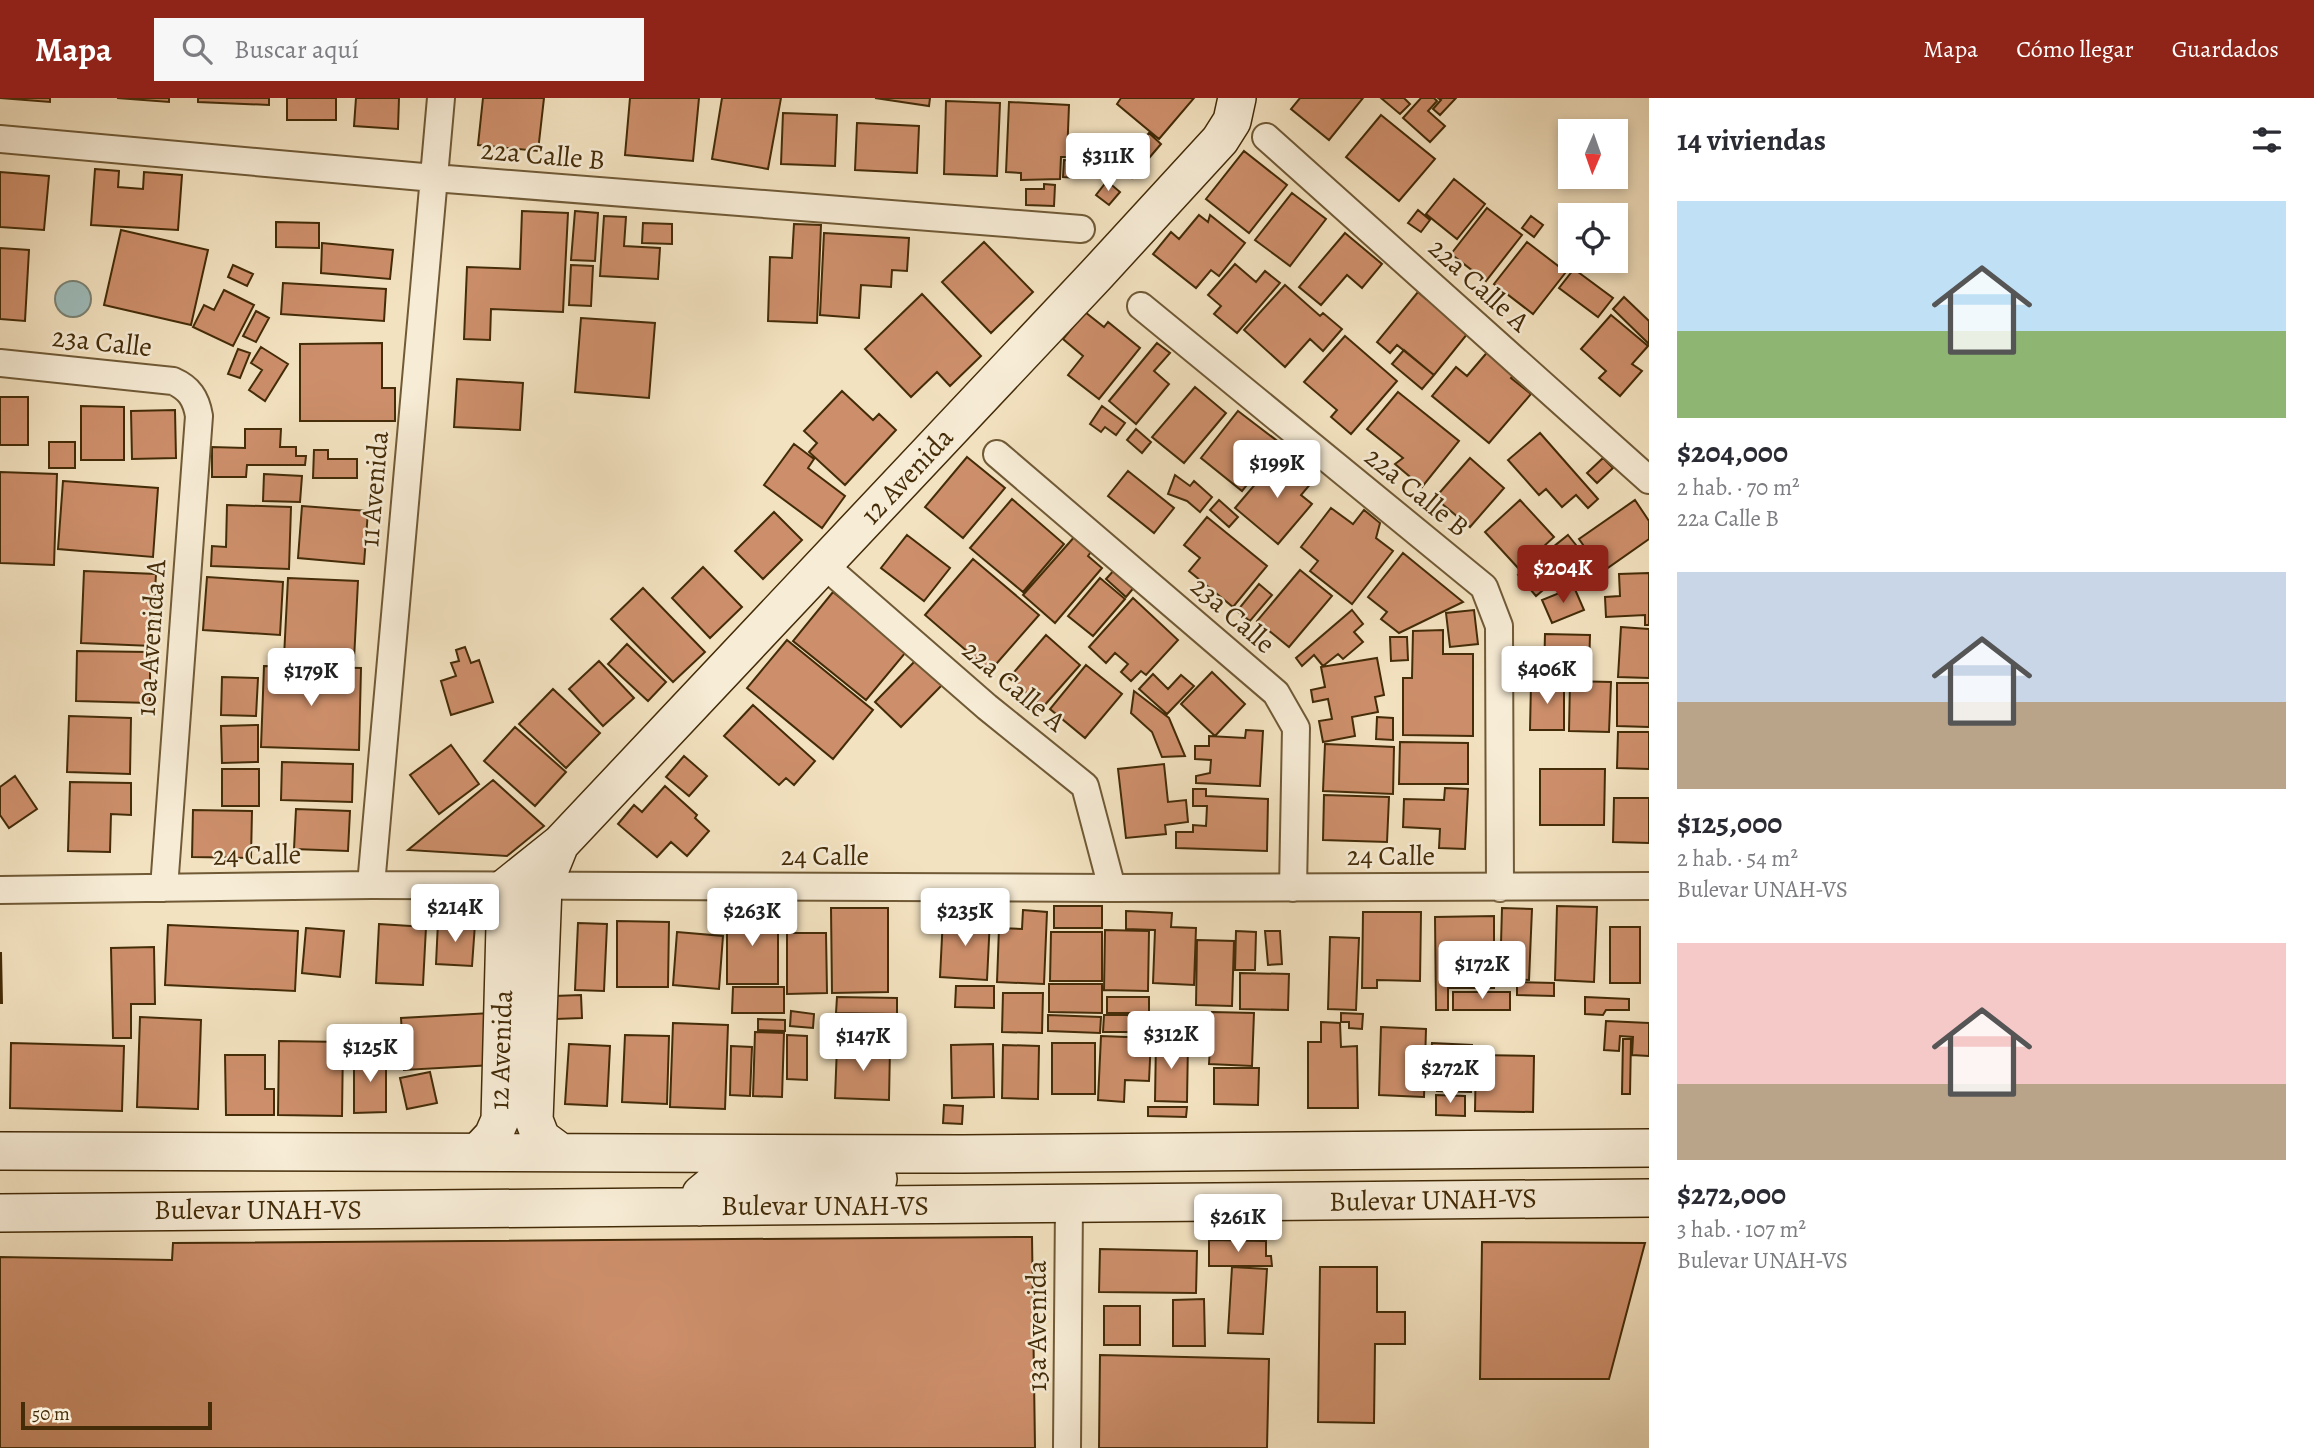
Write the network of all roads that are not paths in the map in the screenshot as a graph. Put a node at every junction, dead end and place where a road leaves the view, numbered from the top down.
1 (441, 98) edge
2 (1237, 98) edge
3 (1266, 137) dead end
4 (0, 139) edge
5 (433, 178) junction
6 (1081, 229) dead end
7 (1140, 306) dead end
8 (0, 363) edge
9 (192, 395) joint
10 (997, 454) dead end
11 (1649, 480) edge
12 (823, 564) junction
13 (561, 844) junction
14 (371, 885) junction
15 (542, 886) junction
16 (1649, 886) edge
17 (506, 887) junction
18 (164, 888) junction
19 (1112, 888) junction
20 (1293, 888) junction
21 (1500, 888) junction
22 (0, 890) edge
23 (1649, 1148) edge
24 (0, 1151) edge
25 (479, 1151) junction
26 (560, 1152) junction
27 (962, 1154) junction
28 (1649, 1198) edge
29 (1069, 1204) junction
30 (700, 1207) junction
31 (0, 1213) edge
32 (1068, 1448) edge

1 - 5 street, 11 Avenida
2 - 12 main road, 12 Avenida
3 - 11 street, 22a Calle A
4 - 5 street, 22a Calle B
5 - 6 street, 22a Calle B
5 - 14 street, 11 Avenida
7 - 21 street, 22a Calle B
8 - 9 street, 23a Calle
9 - 18 street, 10a Avenida A
10 - 20 street, 23a Calle
12 - 13 main road, 12 Avenida
12 - 19 street, 22a Calle A
13 - 15 main road, 12 Avenida
13 - 17 main road, 12 Avenida
14 - 17 street, 24 Calle
14 - 18 street, 24 Calle
15 - 17 street, 24 Calle
15 - 19 street, 24 Calle
15 - 26 main road, 12 Avenida
16 - 21 street, 24 Calle
17 - 25 main road, 12 Avenida
18 - 22 street, 24 Calle
19 - 20 street, 24 Calle
20 - 21 street, 24 Calle
23 - 27 main road, Bulevar UNAH-VS
24 - 25 main road, Bulevar UNAH-VS
25 - 26 main road, Bulevar UNAH-VS
26 - 27 main road, Bulevar UNAH-VS
27 - 30 main road
28 - 29 main road, Bulevar UNAH-VS
29 - 30 main road, Bulevar UNAH-VS
29 - 32 street, 13a Avenida
30 - 31 main road, Bulevar UNAH-VS

